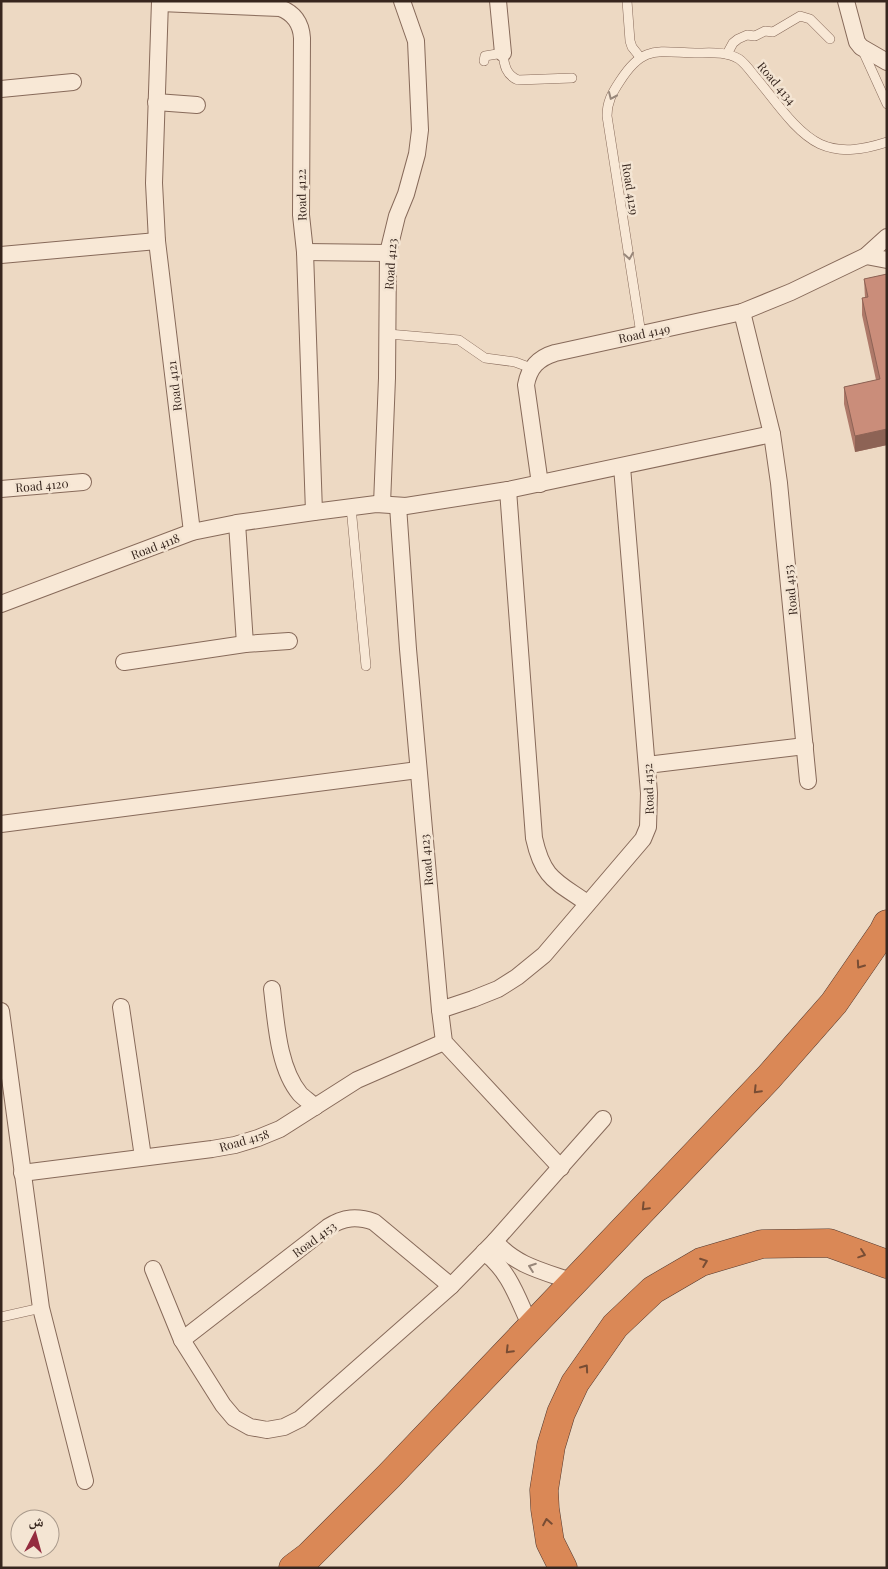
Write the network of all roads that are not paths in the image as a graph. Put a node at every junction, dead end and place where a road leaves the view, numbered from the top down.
1 (402, 1) edge
2 (498, 1) edge
3 (627, 1) edge
4 (846, 1) edge
5 (160, 2) edge
6 (830, 38) dead end
7 (861, 47) junction
8 (503, 53) junction
9 (727, 54) junction
10 (640, 57) junction
11 (484, 61) dead end
12 (887, 62) edge
13 (572, 78) dead end
14 (73, 82) dead end
15 (1, 89) edge
16 (156, 102) junction
17 (887, 104) edge
18 (197, 105) dead end
19 (887, 142) edge
20 (887, 237) edge
21 (157, 240) junction
22 (305, 252) junction
23 (388, 253) junction
24 (1, 255) edge
25 (866, 256) junction
26 (887, 260) edge
27 (742, 312) junction
28 (388, 334) junction
29 (641, 334) junction
30 (531, 368) junction
31 (772, 434) junction
32 (622, 467) junction
33 (83, 482) dead end
34 (540, 484) junction
35 (1, 489) edge
36 (508, 490) junction
37 (382, 504) junction
38 (398, 506) junction
39 (351, 507) junction
40 (314, 512) junction
41 (237, 522) junction
42 (192, 532) junction
43 (1, 604) edge
44 (289, 641) dead end
45 (245, 644) junction
46 (124, 662) dead end
47 (366, 666) dead end
48 (805, 746) junction
49 (647, 765) junction
50 (418, 770) junction
51 (808, 781) dead end
52 (1, 824) edge
53 (587, 903) junction
54 (887, 924) edge
55 (272, 989) dead end
56 (121, 1007) dead end
57 (440, 1010) junction
58 (2, 1020) edge
59 (444, 1042) junction
60 (315, 1107) junction
61 (604, 1119) dead end
62 (142, 1158) junction
63 (561, 1168) junction
64 (22, 1172) junction
65 (490, 1247) junction
66 (887, 1264) edge
67 (153, 1269) dead end
68 (574, 1282) junction
69 (451, 1286) junction
70 (41, 1308) junction
71 (1, 1317) edge
72 (531, 1327) junction
73 (182, 1340) junction
74 (85, 1481) dead end
75 (294, 1568) edge
76 (563, 1568) edge

1 - 23 street, Road 4123
2 - 8 street
3 - 10 lane
4 - 7 street
5 - 16 street, Road 4121
5 - 22 street, Road 4122
6 - 9 lane
7 - 12 street
7 - 17 lane
8 - 11 lane
8 - 13 lane
9 - 10 lane
9 - 19 lane, Road 4134
10 -> 29 lane, Road 4129
14 - 15 street
16 - 18 street
16 - 21 street, Road 4121
20 - 25 street, Road 4149
21 - 24 street
21 - 42 street, Road 4121
22 - 23 street
22 - 40 street, Road 4122
23 - 28 street, Road 4123
25 - 26 street
25 - 27 street, Road 4149
27 - 29 street, Road 4149
27 - 31 street, Road 4153
28 - 30 lane
28 - 37 street, Road 4123
29 - 30 street, Road 4149
30 - 34 street
31 - 32 street
31 - 48 street, Road 4153
32 - 34 street
32 - 49 street, Road 4152
33 - 35 street, Road 4120
34 - 36 street
36 - 38 street
36 - 53 street
37 - 38 street
37 - 39 street
38 - 50 street, Road 4123
39 - 40 street
39 - 47 lane
40 - 41 street, Road 4118
41 - 42 street, Road 4118
41 - 45 street
42 - 43 street, Road 4118
44 - 45 street
45 - 46 street
48 - 49 street
48 - 51 street, Road 4153
49 - 53 street, Road 4152
50 - 52 street
50 - 57 street, Road 4123
53 - 57 street, Road 4152
54 -> 68 highway
55 - 60 street
56 - 62 street
57 - 59 street, Road 4123
58 - 64 street
59 - 60 street, Road 4158
59 - 63 street
60 - 62 street, Road 4158
61 - 63 street
62 - 64 street, Road 4158
63 - 65 street
64 - 70 street
68 -> 65 street
65 - 69 street
65 - 72 street
76 -> 66 highway
67 - 73 street
68 - 72 highway
69 - 73 street, Road 4153
69 - 73 street
70 - 71 lane
70 - 74 street
72 -> 75 highway

